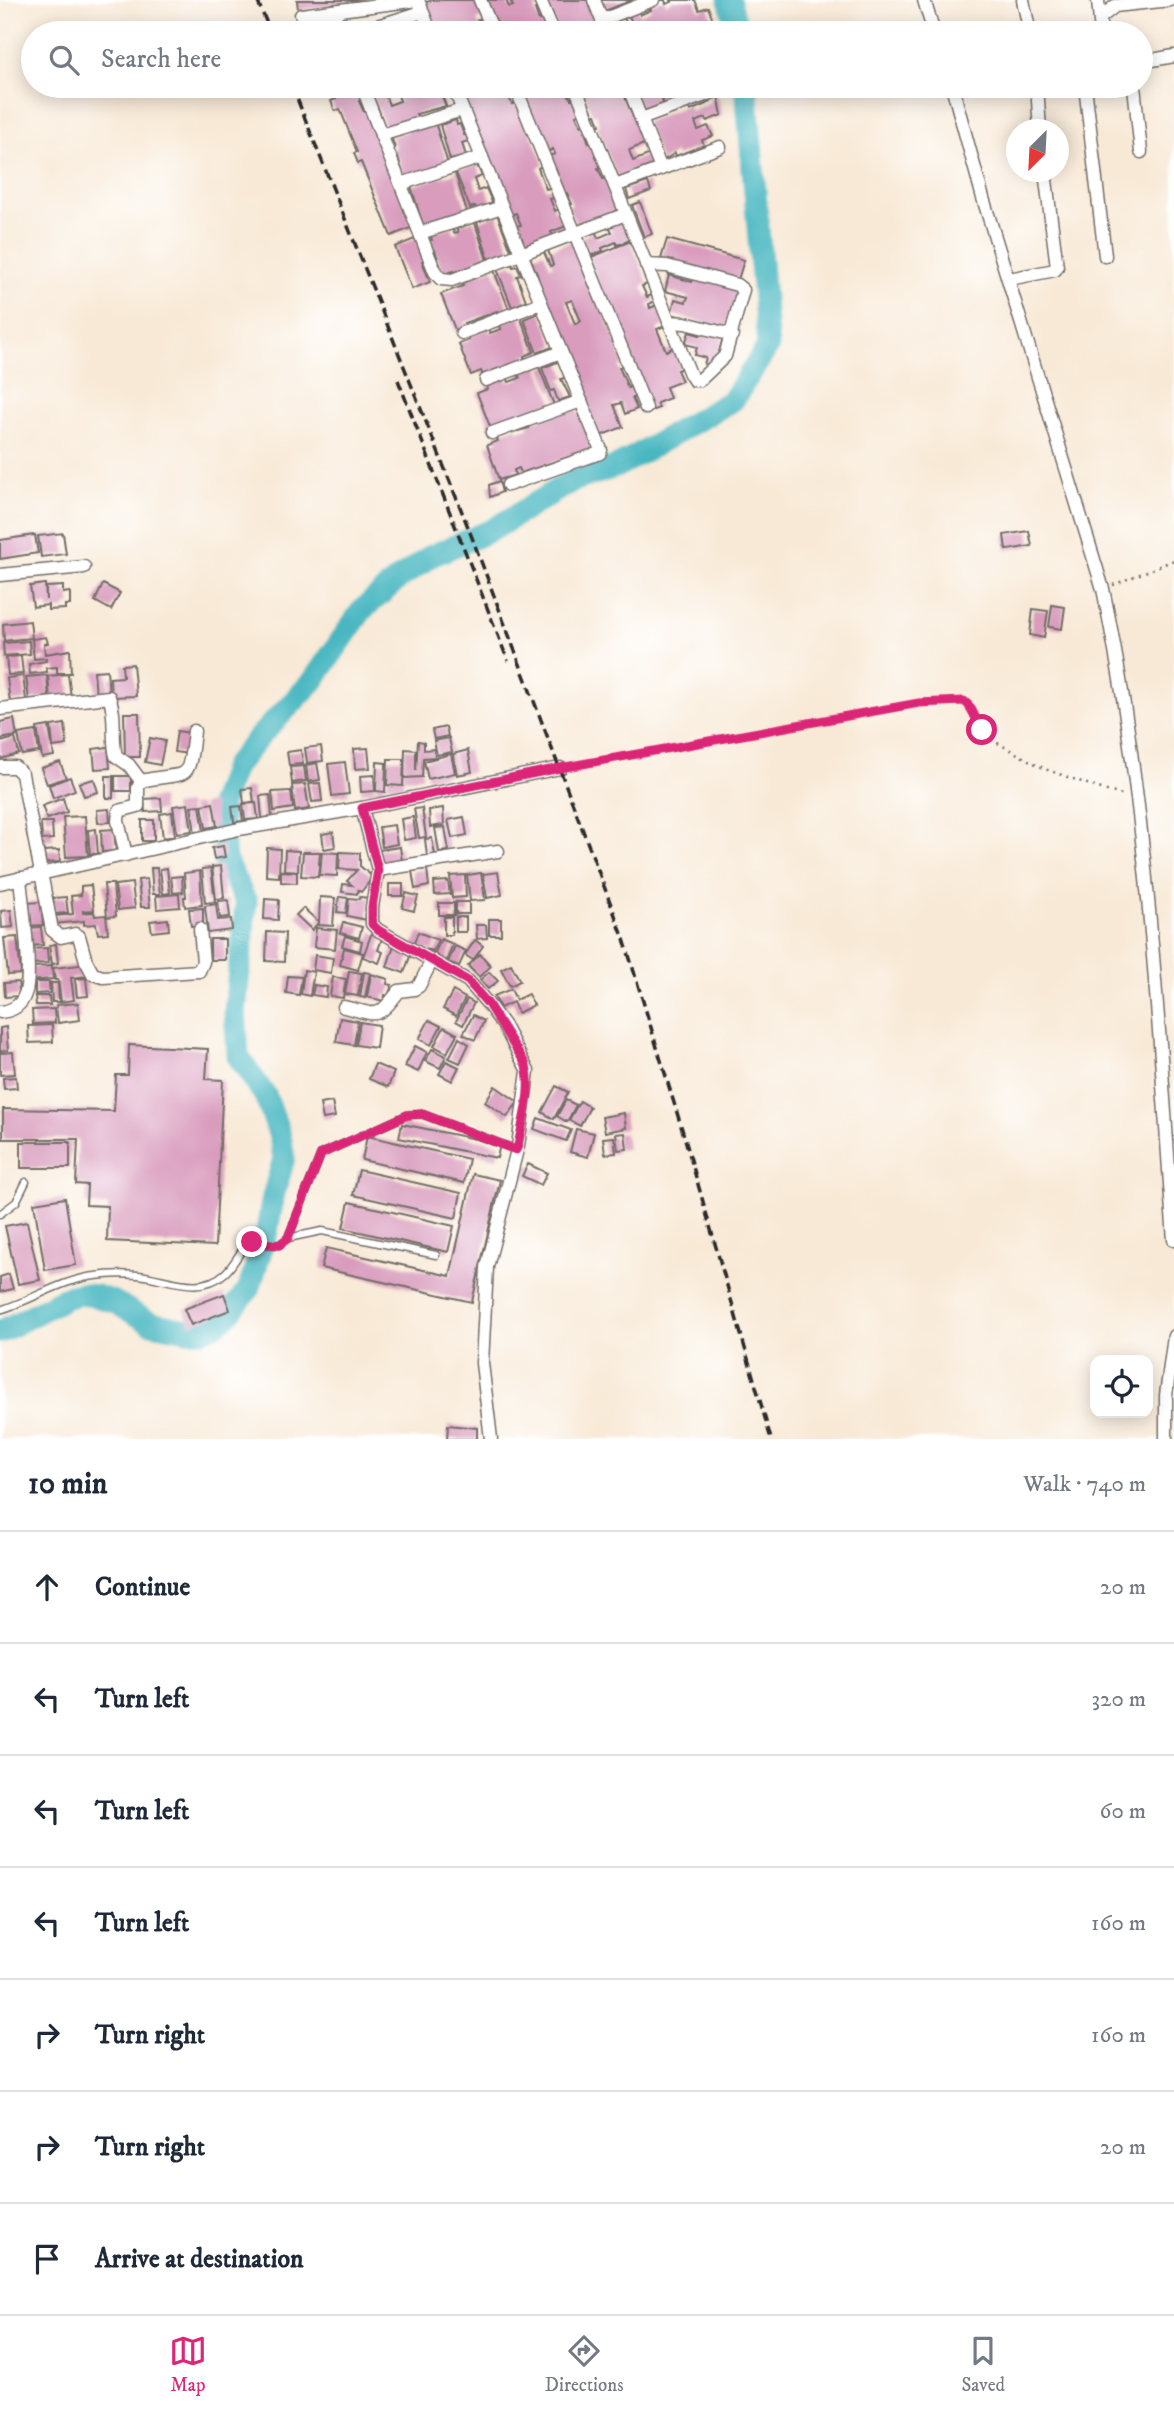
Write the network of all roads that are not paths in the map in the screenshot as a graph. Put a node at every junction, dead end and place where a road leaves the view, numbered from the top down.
1 (480, 0) edge
2 (540, 0) edge
3 (594, 0) edge
4 (651, 0) edge
5 (923, 0) edge
6 (1023, 0) edge
7 (1098, 0) edge
8 (1170, 0) edge
9 (333, 10) junction
10 (422, 12) junction
11 (301, 15) dead end
12 (1100, 18) junction
13 (602, 20) joint
14 (337, 21) edge
15 (393, 21) edge
16 (426, 21) edge
17 (489, 21) edge
18 (549, 21) edge
19 (930, 21) edge
20 (1027, 21) edge
21 (1100, 21) edge
22 (1174, 56) edge
23 (1153, 60) edge
24 (367, 98) edge
25 (458, 98) edge
26 (520, 98) edge
27 (580, 98) edge
28 (633, 98) edge
29 (697, 98) edge
30 (955, 98) edge
31 (1038, 98) edge
32 (1086, 98) edge
33 (1135, 98) edge
34 (462, 110) junction
35 (641, 119) junction
36 (1039, 119) edge
37 (381, 135) junction
38 (720, 147) dead end
39 (1141, 152) dead end
40 (482, 157) junction
41 (661, 169) junction
42 (1046, 182) edge
43 (401, 184) junction
44 (615, 186) junction
45 (502, 206) junction
46 (626, 214) junction
47 (420, 233) junction
48 (575, 234) junction
49 (521, 255) junction
50 (1105, 256) dead end
51 (646, 265) junction
52 (1009, 279) junction
53 (541, 303) junction
54 (669, 322) junction
55 (462, 333) dead end
56 (732, 335) junction
57 (561, 352) junction
58 (486, 380) dead end
59 (581, 401) junction
60 (646, 408) dead end
61 (492, 433) dead end
62 (508, 485) dead end
63 (85, 567) dead end
64 (0, 575) edge
65 (0, 709) edge
66 (194, 731) dead end
67 (0, 767) edge
68 (560, 768) road end
69 (141, 781) junction
70 (362, 808) junction
71 (498, 850) dead end
72 (126, 855) junction
73 (378, 870) junction
74 (40, 874) junction
75 (20, 878) junction
76 (0, 883) edge
77 (200, 929) dead end
78 (432, 960) junction
79 (344, 1007) dead end
80 (0, 1013) edge
81 (517, 1148) junction
82 (26, 1182) dead end
83 (0, 1214) edge
84 (288, 1238) junction
85 (1174, 1240) edge
86 (436, 1255) dead end
87 (0, 1310) edge
88 (1174, 1336) edge
89 (491, 1439) edge
90 (1166, 1439) edge

1 - 17 street
2 - 18 street
3 - 13 street
4 - 13 street
5 - 19 street
6 - 20 street
7 - 12 street
8 - 12 street
9 - 10 street
9 - 11 street
9 - 14 street
10 - 15 street
10 - 16 street
12 - 21 street
22 - 23 street
24 - 37 street
25 - 34 street
26 - 48 street
27 - 44 street
28 - 35 street
29 - 35 street
30 - 52 street
31 - 36 street
32 - 50 street
33 - 39 street
34 - 37 street
34 - 40 street
35 - 41 street
37 - 43 street
38 - 41 street
40 - 43 street
40 - 45 street
41 - 44 street
42 - 52 street
43 - 47 street
44 - 46 street
45 - 47 street
45 - 49 street
46 - 48 street
46 - 51 street
47 - 49 street
48 - 49 street
48 - 60 street
49 - 53 street
51 - 54 street
51 - 56 street
52 - 85 street
53 - 55 street
53 - 57 street
54 - 56 street
54 - 56 street
57 - 58 street
57 - 59 street
59 - 61 street
59 - 62 street
63 - 64 street
65 - 69 street
66 - 69 street
67 - 74 street
68 - 70 street
69 - 72 street
70 - 72 street
70 - 73 street
71 - 73 street
72 - 74 street
73 - 78 street
74 - 75 street
74 - 77 street
75 - 76 street
75 - 80 street
78 - 79 street
78 - 81 street
81 - 84 lane
81 - 89 street
82 - 83 lane
84 - 86 lane
84 - 87 lane
88 - 90 street

